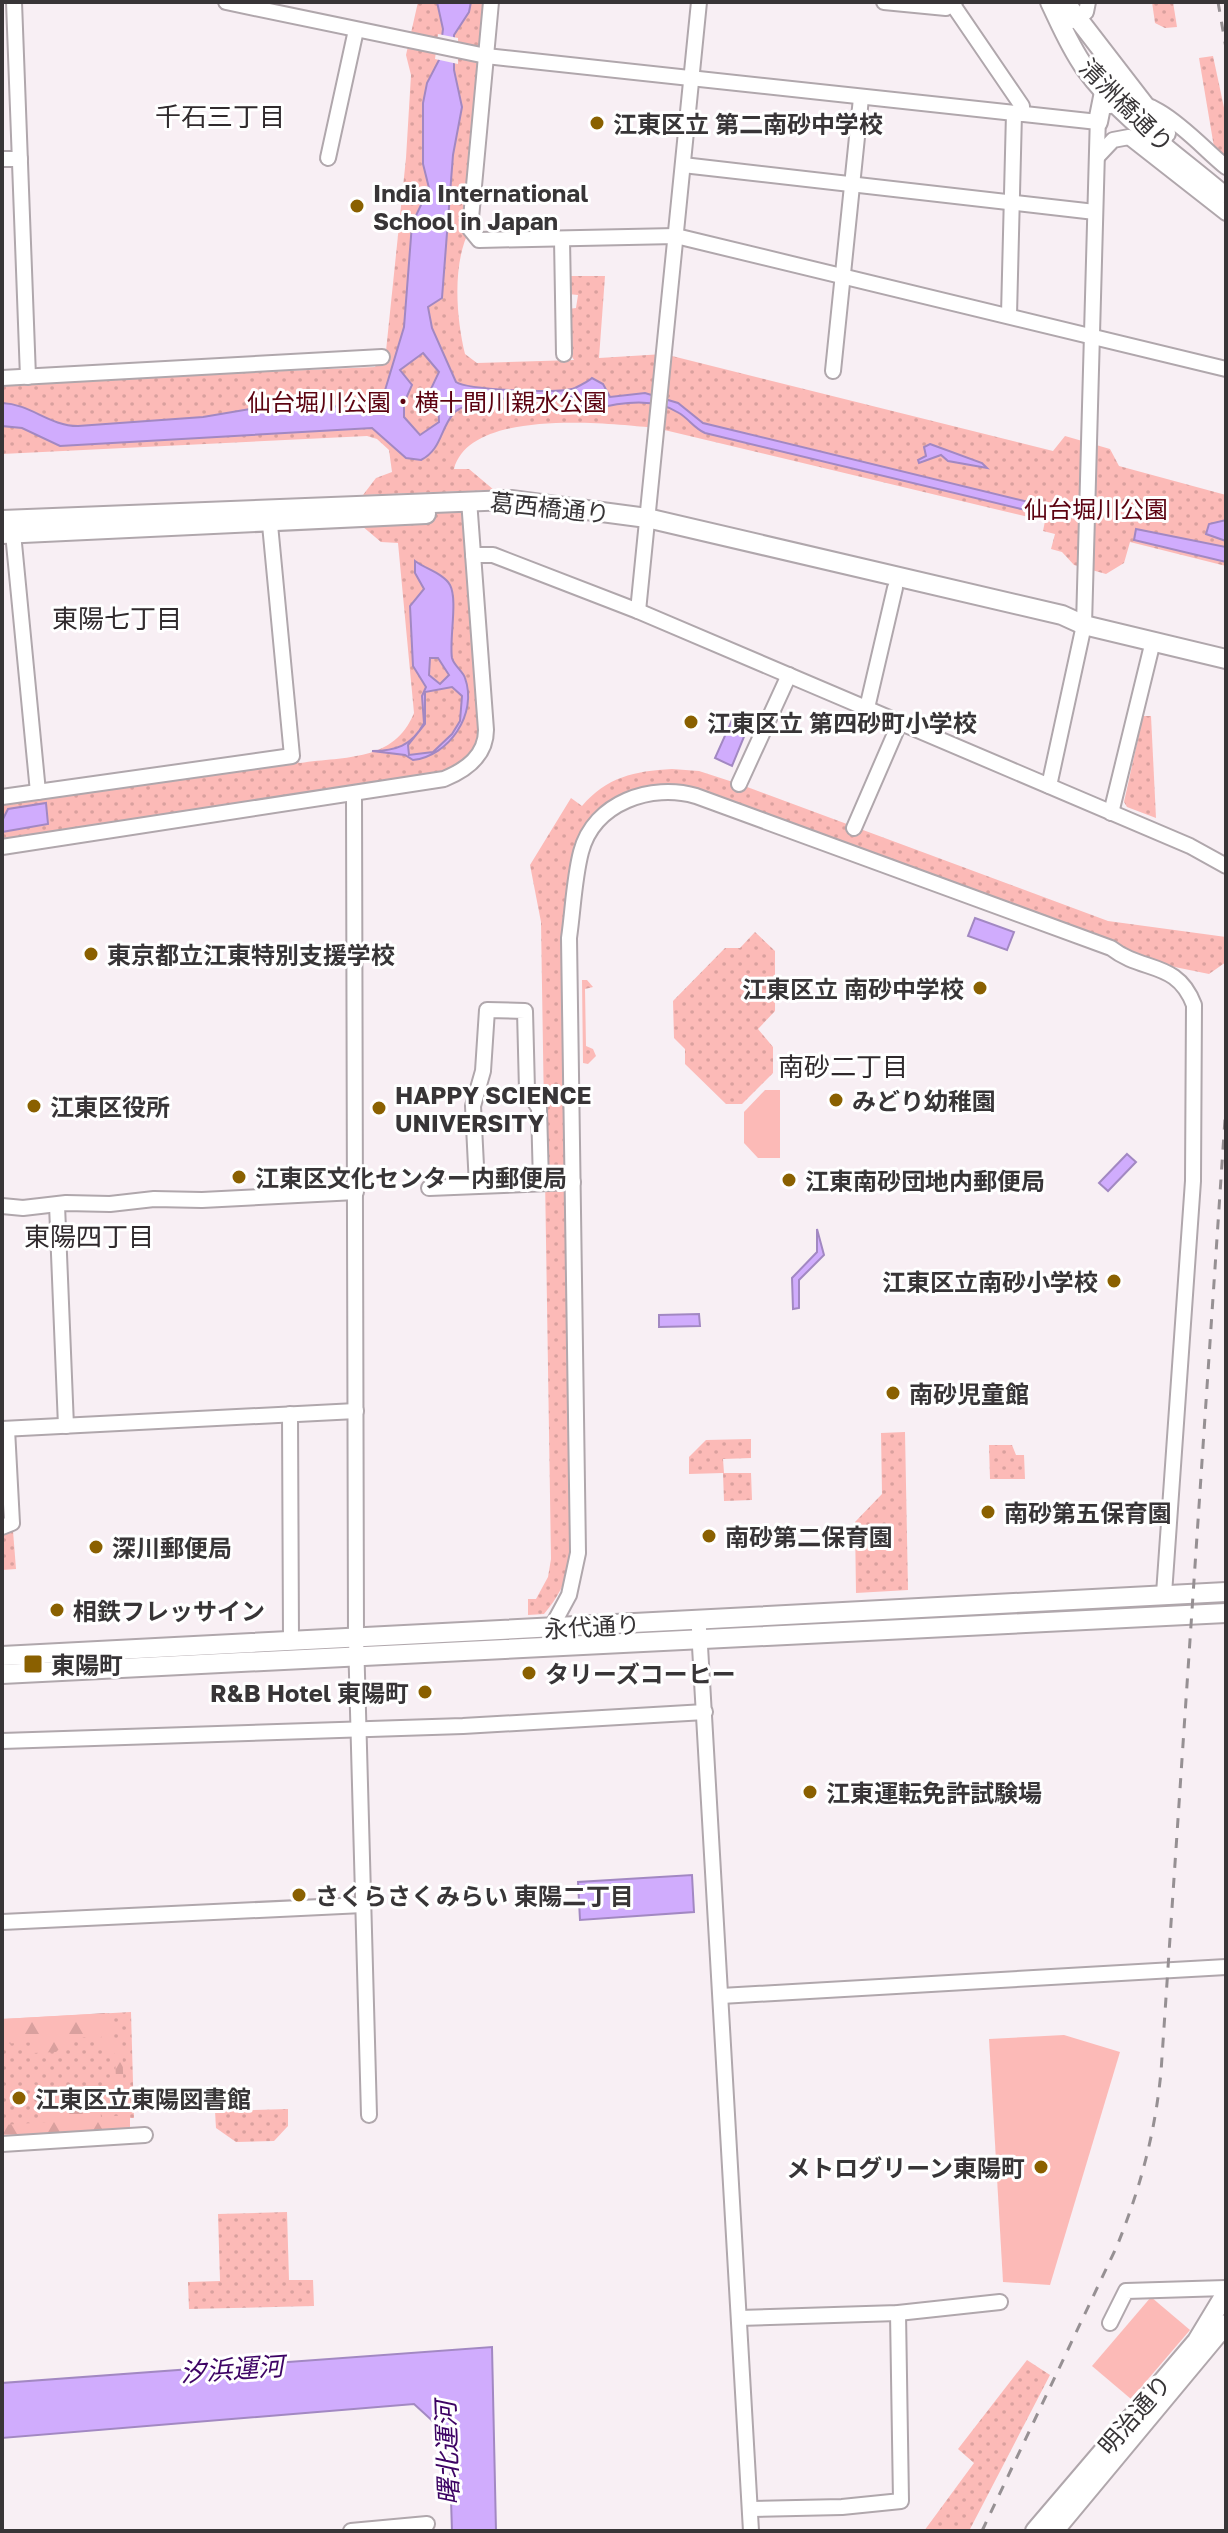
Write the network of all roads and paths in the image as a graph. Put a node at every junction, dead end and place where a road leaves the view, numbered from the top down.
1 (14, 2) edge
2 (226, 2) edge
3 (491, 2) edge
4 (699, 2) edge
5 (884, 2) edge
6 (1050, 2) edge
7 (1065, 2) edge
8 (1088, 2) edge
9 (953, 3) edge
10 (282, 8) edge
11 (1068, 20) junction
12 (356, 30) junction
13 (1101, 50) junction
14 (486, 56) junction
15 (1086, 69) junction
16 (691, 78) junction
17 (1112, 96) junction
18 (861, 98) junction
19 (1140, 103) junction
20 (1018, 114) junction
21 (1098, 122) junction
22 (1149, 133) junction
23 (1097, 157) junction
24 (328, 158) dead end
25 (2, 159) edge
26 (20, 159) junction
27 (683, 165) junction
28 (1224, 181) edge
29 (854, 183) junction
30 (1011, 203) junction
31 (1095, 212) junction
32 (1226, 213) edge
33 (676, 236) junction
34 (562, 239) junction
35 (842, 277) junction
36 (1009, 315) junction
37 (1093, 336) junction
38 (564, 354) dead end
39 (382, 357) dead end
40 (1226, 369) edge
41 (833, 371) dead end
42 (28, 377) junction
43 (2, 378) edge
44 (470, 506) junction
45 (269, 515) junction
46 (647, 524) junction
47 (6, 529) edge
48 (473, 555) junction
49 (895, 588) junction
50 (638, 611) junction
51 (1084, 625) junction
52 (1153, 641) junction
53 (1226, 659) edge
54 (789, 675) junction
55 (867, 708) junction
56 (900, 722) junction
57 (739, 784) dead end
58 (1049, 786) junction
59 (38, 792) junction
60 (354, 794) junction
61 (2, 797) edge
62 (1111, 813) junction
63 (854, 828) dead end
64 (2, 847) edge
65 (1226, 866) edge
66 (573, 1182) junction
67 (541, 1183) junction
68 (477, 1186) junction
69 (429, 1188) dead end
70 (356, 1192) junction
71 (57, 1205) junction
72 (2, 1206) edge
73 (356, 1411) junction
74 (290, 1414) junction
75 (66, 1426) junction
76 (4, 1429) edge
77 (2, 1527) edge
78 (1226, 1592) edge
79 (1180, 1593) junction
80 (1226, 1613) edge
81 (551, 1629) junction
82 (699, 1629) junction
83 (291, 1640) junction
84 (541, 1646) junction
85 (357, 1647) junction
86 (2, 1656) edge
87 (2, 1674) edge
88 (705, 1712) junction
89 (358, 1728) junction
90 (2, 1741) edge
91 (363, 1905) junction
92 (2, 1922) edge
93 (1226, 1967) edge
94 (721, 1996) junction
95 (369, 2115) dead end
96 (145, 2135) dead end
97 (2, 2144) edge
98 (1226, 2290) edge
99 (1000, 2302) dead end
100 (898, 2313) junction
101 (739, 2318) junction
102 (1110, 2323) dead end
103 (1226, 2324) edge
104 (750, 2509) junction
105 (427, 2524) dead end
106 (351, 2531) edge
107 (751, 2531) edge
108 (1035, 2531) edge
109 (1054, 2531) edge

1 - 26 street
2 - 10 street
3 - 14 street
4 - 16 street
5 - 9 street
6 - 11 main road, 清洲橋通り
7 - 11 main road, 清洲橋通り
8 - 11 street
9 - 20 street
10 - 12 street
11 - 13 main road, 清洲橋通り
11 - 15 main road, 清洲橋通り
12 - 14 street
12 - 24 street
13 - 17 main road
13 - 19 main road, 清洲橋通り
14 - 16 street
14 - 34 street
15 - 17 main road, 清洲橋通り
15 - 21 street
16 - 18 street
16 - 27 street
17 - 19 street
17 - 21 main road
17 - 22 main road, 清洲橋通り
18 - 20 street
18 - 29 street
19 - 28 main road, 清洲橋通り
20 - 21 street
20 - 30 street
21 - 22 main road
21 - 23 street
22 - 28 main road, 清洲橋通り
23 - 31 street
23 - 32 street
25 - 26 street
26 - 42 street
27 - 29 street
27 - 33 street
29 - 30 street
29 - 35 street
30 - 31 street
30 - 36 street
31 - 37 street
33 - 34 street
33 - 35 street
33 - 46 street
34 - 38 street
35 - 36 street
35 - 41 street
36 - 37 street
37 - 40 street
37 - 51 street
39 - 42 street
42 - 43 street
44 - 45 main road, 葛西橋通り
44 - 46 main road, 葛西橋通り
44 - 48 street
45 - 47 main road, 葛西橋通り
45 - 59 street
46 - 49 main road, 葛西橋通り
46 - 50 street
46 - 51 main road, 葛西橋通り
47 - 59 street
48 - 50 street
48 - 60 street
49 - 51 main road, 葛西橋通り
49 - 55 street
50 - 54 street
51 - 52 main road, 葛西橋通り
51 - 58 street
52 - 53 main road, 葛西橋通り
52 - 62 street
54 - 55 street
54 - 57 street
55 - 56 street
56 - 58 street
56 - 63 street
58 - 62 street
59 - 61 street
60 - 64 street
60 - 70 street
62 - 65 street
66 - 67 street
66 - 79 street
66 - 81 street
67 - 68 street
67 - 68 street
68 - 69 street
70 - 71 street
70 - 73 street
71 - 72 street
71 - 75 street
73 - 74 street
73 - 85 street
74 - 75 street
74 - 83 street
75 - 76 street
76 - 77 street
78 - 79 main road, 永代通り
79 - 82 main road, 永代通り
80 - 82 main road, 永代通り
81 - 82 main road, 永代通り
81 - 84 street
81 - 85 main road, 永代通り
82 - 84 main road, 永代通り
82 - 88 street
83 - 85 main road, 永代通り
83 - 86 main road, 永代通り
84 - 85 main road, 永代通り
85 - 87 main road, 永代通り
85 - 89 street
88 - 89 street
88 - 94 street
89 - 90 street
89 - 91 street
91 - 92 street
91 - 95 street
93 - 94 street
94 - 101 street
96 - 97 street
98 - 102 street
98 - 108 main road, 明治通り
99 - 100 street
100 - 101 street
100 - 104 street
101 - 104 street
103 - 109 main road, 明治通り
104 - 107 street
105 - 106 street

